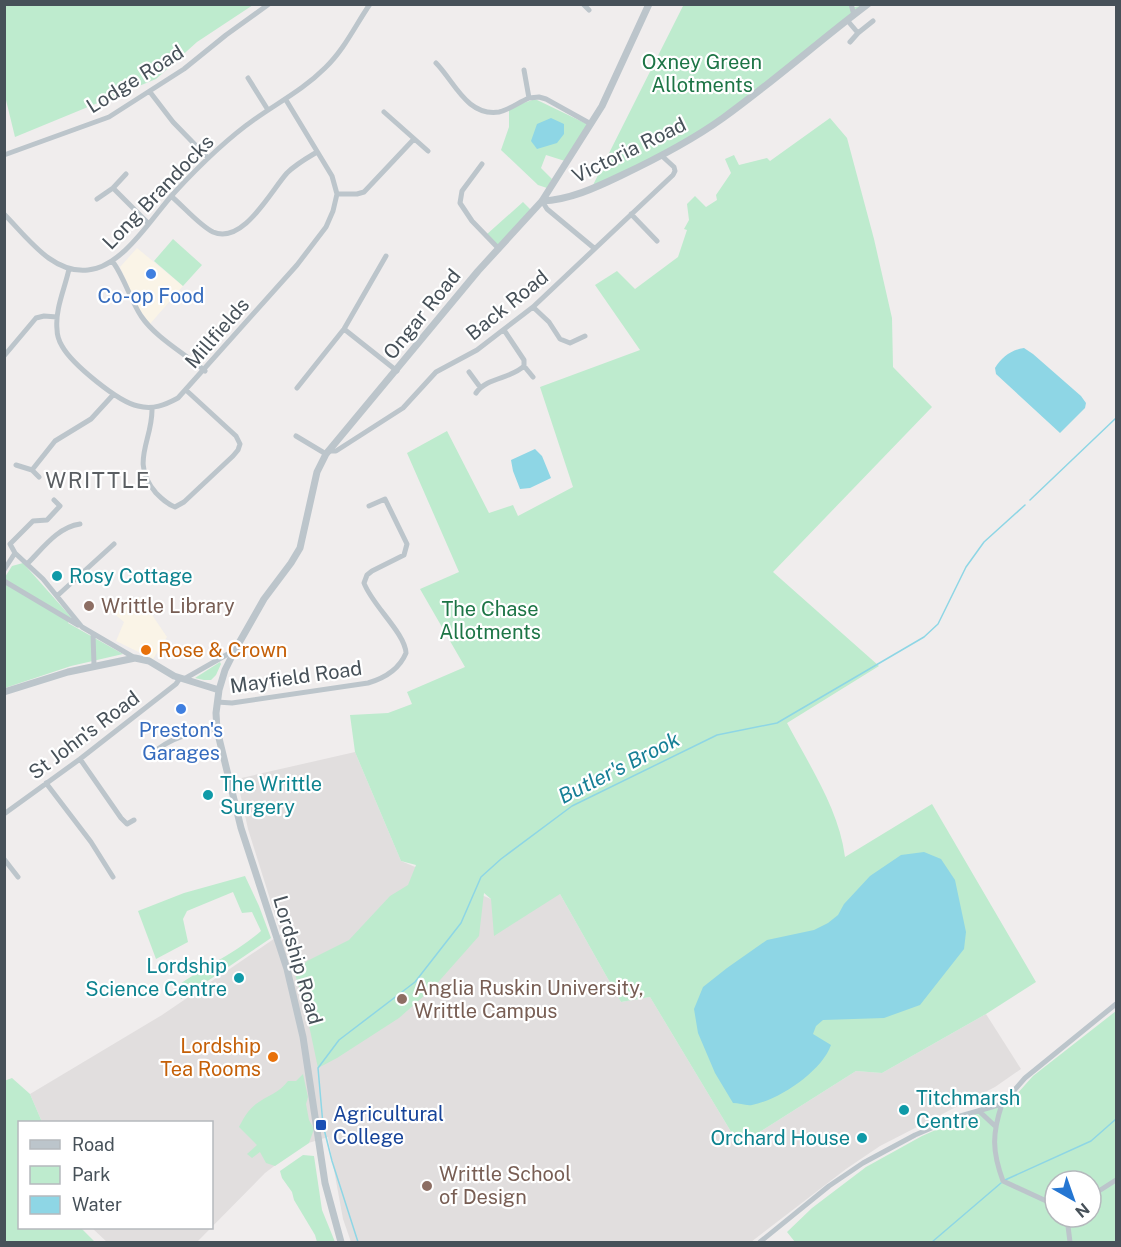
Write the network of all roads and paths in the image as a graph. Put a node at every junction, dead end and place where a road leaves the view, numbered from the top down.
1 (269, 4) edge
2 (370, 4) edge
3 (583, 4) edge
4 (851, 4) edge
5 (866, 5) edge
6 (647, 6) edge
7 (589, 10) dead end
8 (854, 15) junction
9 (847, 21) junction
10 (873, 21) dead end
11 (858, 33) junction
12 (850, 42) dead end
13 (436, 63) dead end
14 (524, 70) dead end
15 (248, 78) dead end
16 (150, 92) junction
17 (529, 98) junction
18 (286, 100) junction
19 (268, 110) junction
20 (384, 112) dead end
21 (591, 124) junction
22 (414, 139) junction
23 (428, 151) dead end
24 (317, 152) junction
25 (4, 155) edge
26 (662, 156) junction
27 (208, 158) junction
28 (482, 164) dead end
29 (126, 174) dead end
30 (113, 188) junction
31 (337, 194) junction
32 (171, 196) junction
33 (97, 200) dead end
34 (542, 201) junction
35 (4, 214) edge
36 (631, 214) junction
37 (148, 224) junction
38 (657, 241) dead end
39 (594, 248) junction
40 (499, 249) junction
41 (386, 256) dead end
42 (113, 262) junction
43 (69, 269) junction
44 (533, 307) junction
45 (57, 317) junction
46 (344, 329) junction
47 (504, 330) junction
48 (585, 336) dead end
49 (4, 356) edge
50 (524, 366) junction
51 (204, 371) junction
52 (397, 371) junction
53 (469, 372) dead end
54 (533, 377) dead end
55 (480, 387) junction
56 (297, 388) dead end
57 (187, 390) junction
58 (476, 393) dead end
59 (113, 395) junction
60 (152, 408) junction
61 (296, 436) dead end
62 (328, 453) junction
63 (16, 465) dead end
64 (32, 470) junction
65 (39, 477) dead end
66 (54, 500) dead end
67 (369, 506) dead end
68 (80, 524) dead end
69 (7, 543) edge
70 (114, 544) dead end
71 (15, 553) junction
72 (28, 563) junction
73 (4, 570) edge
74 (4, 581) edge
75 (57, 596) junction
76 (82, 627) junction
77 (93, 634) junction
78 (235, 650) junction
79 (135, 658) junction
80 (94, 665) junction
81 (182, 678) junction
82 (219, 690) junction
83 (4, 692) edge
84 (217, 702) junction
85 (217, 730) junction
86 (150, 755) dead end
87 (80, 759) junction
88 (46, 783) junction
89 (4, 814) edge
90 (134, 820) dead end
91 (4, 859) edge
92 (18, 877) dead end
93 (113, 877) dead end
94 (1116, 1004) edge
95 (1002, 1104) junction
96 (979, 1111) junction
97 (995, 1126) junction
98 (1116, 1180) edge
99 (1103, 1188) edge
100 (1043, 1199) edge
101 (341, 1242) edge
102 (760, 1242) edge

1 - 16 street, Lodge Road
2 - 18 street, Long Brandocks
3 - 7 street
4 - 8 street
5 - 8 street, Victoria Road
6 - 21 street, Ongar Road
8 - 9 street, Victoria Road
9 - 11 street
9 - 26 street, Victoria Road
10 - 11 street
11 - 12 street
13 - 17 street
14 - 17 street
15 - 19 street
16 - 25 street, Lodge Road
16 - 27 street
17 - 21 street
18 - 19 street, Long Brandocks
18 - 24 street
19 - 27 street, Long Brandocks
20 - 22 street
21 - 34 street, Ongar Road
22 - 23 street
22 - 31 street
24 - 31 street
24 - 32 street
26 - 34 street, Victoria Road
26 - 36 street, Back Road
27 - 32 street, Long Brandocks
28 - 40 street
29 - 30 street
30 - 33 street
30 - 37 street
31 - 51 street, Millfields
32 - 37 street, Long Brandocks
34 - 39 street
34 - 40 street, Ongar Road
35 - 43 street
36 - 38 street
36 - 39 street, Back Road
37 - 42 street, Long Brandocks
39 - 44 street, Back Road
40 - 52 street, Ongar Road
41 - 46 street
42 - 43 street, Long Brandocks
42 - 51 street
43 - 45 street
44 - 47 street, Back Road
44 - 48 street
45 - 49 street
45 - 59 street
46 - 52 street
46 - 56 street
47 - 50 street
47 - 62 street, Back Road
50 - 54 street
50 - 55 street
51 - 57 street, Millfields
52 - 62 street, Ongar Road
53 - 55 street
55 - 58 street
57 - 60 street, Millfields
57 - 60 street
59 - 60 street
59 - 64 street
61 - 62 street
62 - 78 street, Ongar Road
63 - 64 street
64 - 65 street
66 - 69 street
67 - 84 street, Mayfield Road
68 - 72 street
69 - 71 street
70 - 75 street
71 - 72 street
71 - 73 street
72 - 75 street
74 - 76 street
75 - 76 street
76 - 77 street
77 - 79 street
77 - 80 street
78 - 81 street
78 - 82 street, Ongar Road
79 - 80 street
79 - 81 street
80 - 83 street
81 - 82 street
81 - 87 street, St John's Road
82 - 84 street, Lordship Road
84 - 85 street, Lordship Road
85 - 86 street
85 - 101 street, Lordship Road
87 - 88 street, St John's Road
87 - 90 street
88 - 89 street, St John's Road
88 - 93 street
91 - 92 street
94 - 95 street
95 - 96 street
95 - 97 street
96 - 97 street
96 - 102 street
97 - 100 street
98 - 99 street

